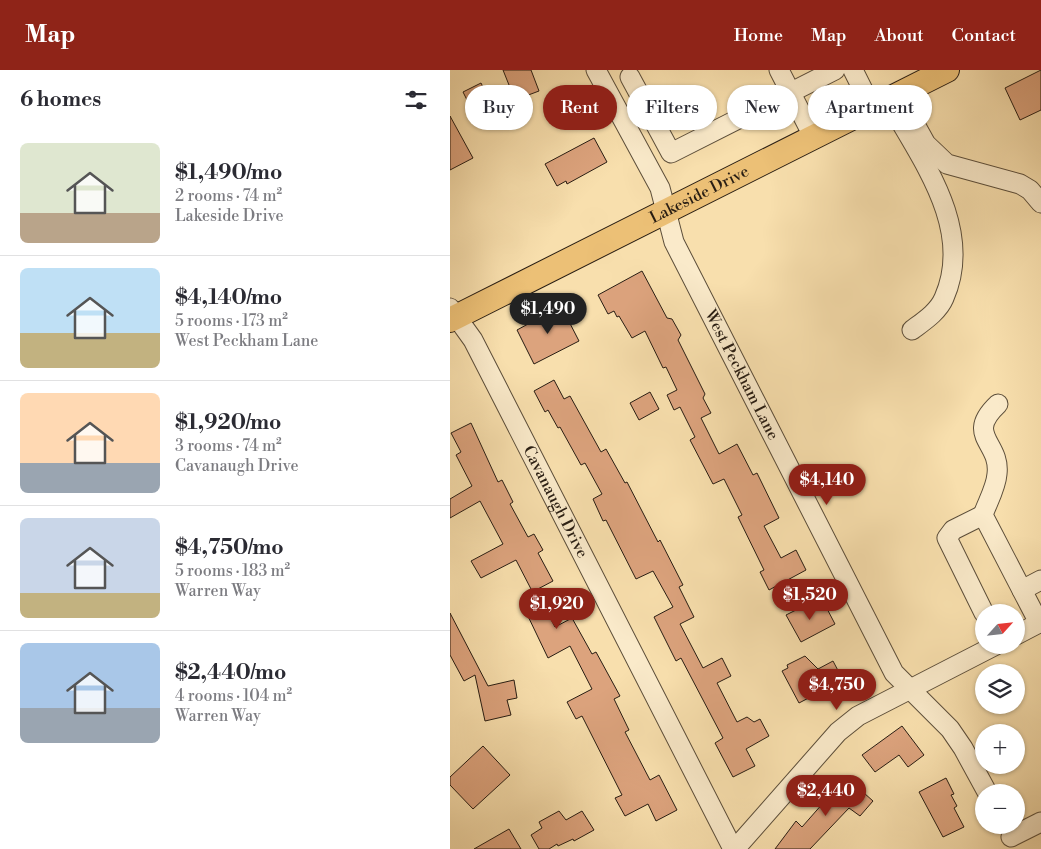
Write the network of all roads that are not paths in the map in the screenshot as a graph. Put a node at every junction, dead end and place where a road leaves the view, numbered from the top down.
1 (596, 70) edge
2 (779, 70) edge
3 (835, 70) edge
4 (853, 70) edge
5 (948, 70) edge
6 (629, 73) edge
7 (604, 85) edge
8 (612, 85) edge
9 (787, 85) edge
10 (869, 85) edge
11 (918, 85) edge
12 (798, 89) edge
13 (798, 107) edge
14 (617, 109) edge
15 (727, 126) edge
16 (830, 130) edge
17 (902, 130) edge
18 (913, 130) edge
19 (814, 138) junction
20 (1041, 203) edge
21 (666, 212) junction
22 (452, 315) edge
23 (912, 330) dead end
24 (998, 404) dead end
25 (983, 515) junction
26 (1041, 580) edge
27 (1022, 590) junction
28 (980, 604) edge
29 (1040, 623) edge
30 (1025, 630) edge
31 (978, 654) edge
32 (909, 688) junction
33 (983, 784) edge
34 (1041, 822) edge
35 (1011, 837) edge
36 (734, 849) edge

1 - 7 street, West Peckham Lane
2 - 9 street
3 - 12 street
4 - 10 street
5 - 11 main road, Lakeside Drive
6 - 8 street
6 - 15 street
13 - 19 street
14 - 21 street, West Peckham Lane
16 - 19 main road, Lakeside Drive
17 - 23 street
18 - 20 street
19 - 21 main road, Lakeside Drive
21 - 22 main road, Lakeside Drive
21 - 32 street, West Peckham Lane
22 - 36 street, Cavanaugh Drive
24 - 25 street
25 - 27 street
25 - 28 street
26 - 27 street
27 - 29 street
29 - 30 street
31 - 32 street
32 - 33 street, West Peckham Lane
32 - 36 street
34 - 35 street

